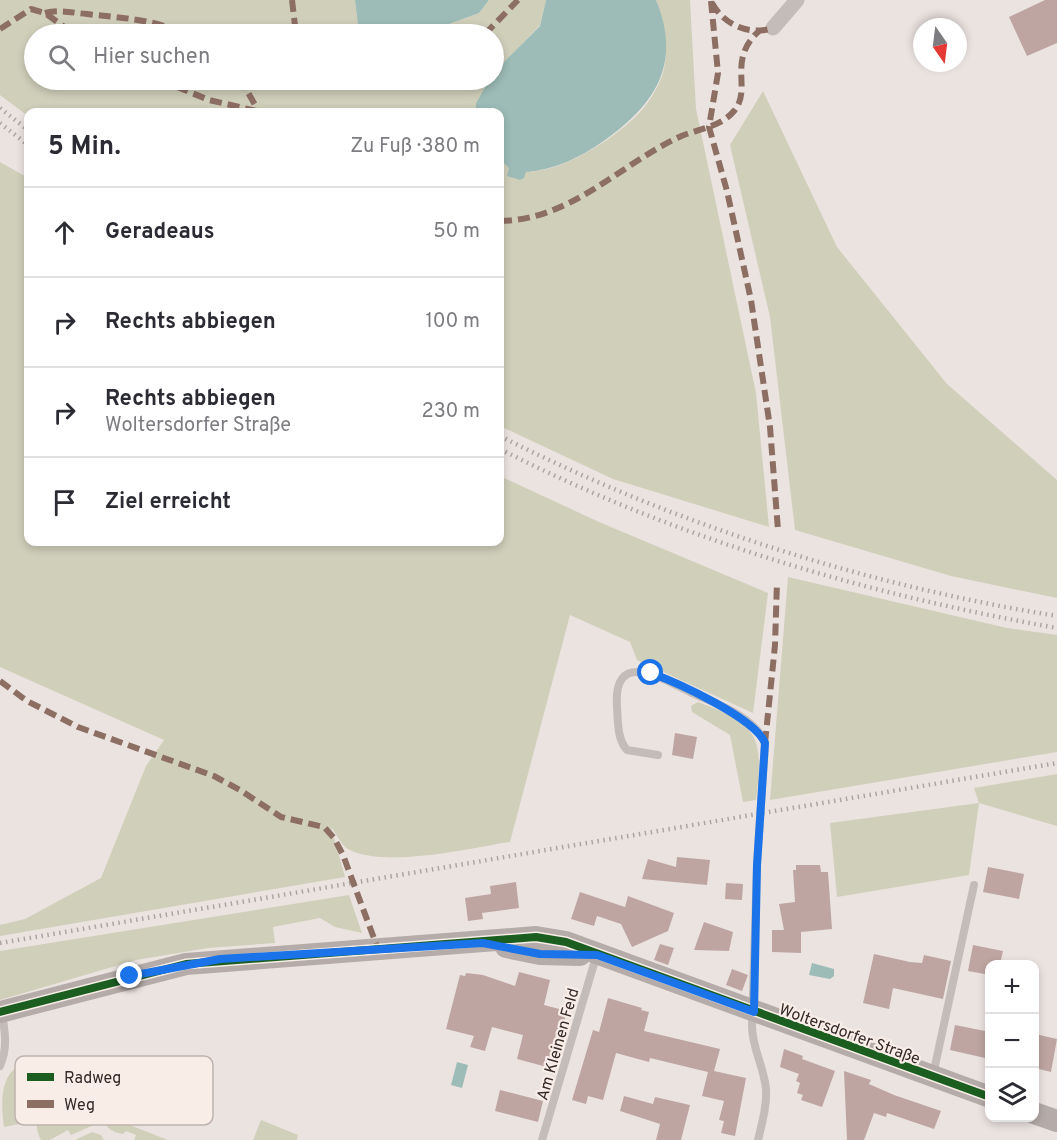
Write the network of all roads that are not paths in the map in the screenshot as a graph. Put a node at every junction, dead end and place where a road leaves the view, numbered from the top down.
1 (797, 0) edge
2 (773, 28) dead end
3 (658, 756) dead end
4 (974, 885) dead end
5 (597, 955) junction
6 (1, 1012) edge
7 (754, 1012) junction
8 (0, 1066) edge
9 (933, 1077) junction
10 (985, 1095) edge
11 (1039, 1114) edge
12 (1057, 1121) edge
13 (542, 1140) edge
14 (758, 1140) edge

1 - 2 street
3 - 7 lane
4 - 9 lane
5 - 6 street, Woltersdorfer Straße
5 - 7 street, Woltersdorfer Straße
5 - 13 lane, Am Kleinen Feld
6 - 8 lane
7 - 9 street, Woltersdorfer Straße
7 - 14 lane
9 - 10 street, Woltersdorfer Straße
11 - 12 street

